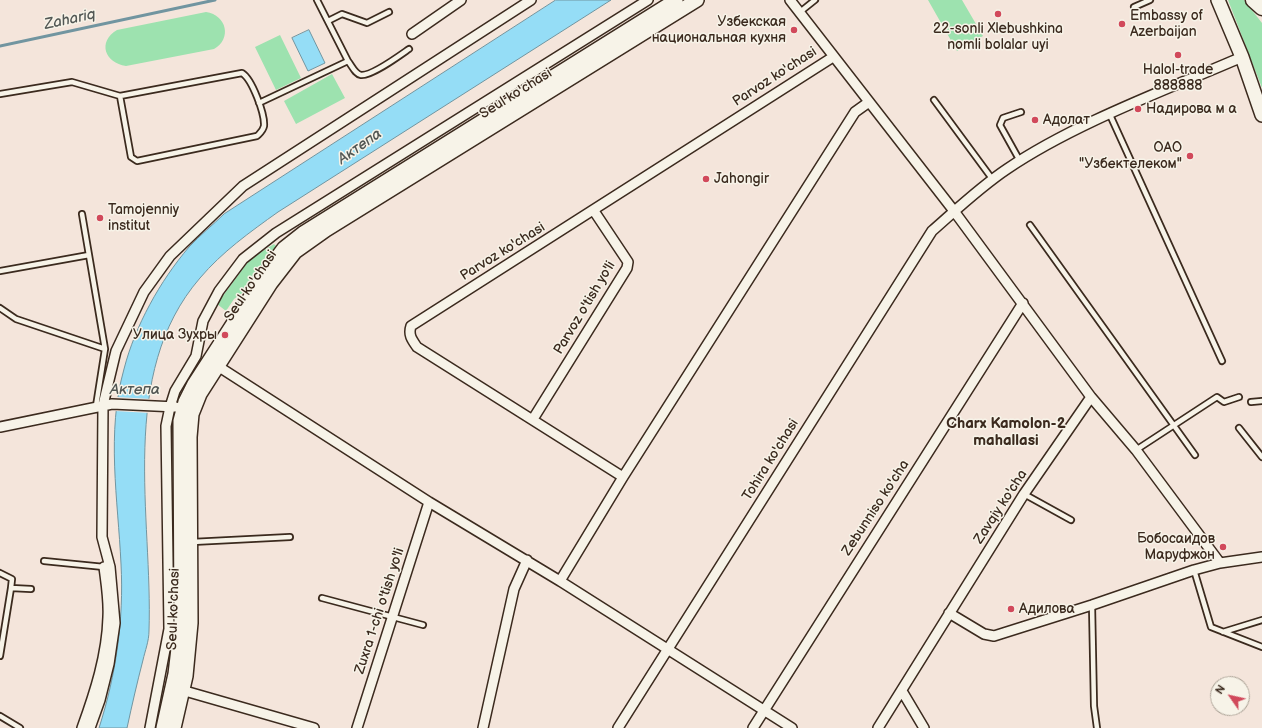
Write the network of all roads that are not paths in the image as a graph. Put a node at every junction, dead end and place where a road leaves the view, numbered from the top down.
1 (317, 0) edge
2 (461, 0) edge
3 (532, 0) edge
4 (648, 0) edge
5 (676, 0) edge
6 (697, 0) edge
7 (790, 0) edge
8 (815, 0) edge
9 (1150, 0) edge
10 (1218, 0) edge
11 (1253, 0) edge
12 (1134, 6) dead end
13 (1262, 8) edge
14 (389, 12) dead end
15 (800, 12) junction
16 (328, 21) junction
17 (412, 34) dead end
18 (409, 49) dead end
19 (834, 57) junction
20 (1242, 57) junction
21 (348, 61) junction
22 (0, 94) edge
23 (120, 96) junction
24 (934, 100) dead end
25 (869, 102) junction
26 (259, 103) junction
27 (1021, 112) dead end
28 (1110, 115) junction
29 (1262, 115) edge
30 (1020, 161) junction
31 (993, 180) junction
32 (594, 210) junction
33 (954, 211) junction
34 (82, 214) dead end
35 (1030, 225) dead end
36 (89, 255) junction
37 (0, 271) edge
38 (1023, 303) junction
39 (0, 308) edge
40 (105, 349) junction
41 (1222, 361) dead end
42 (213, 363) junction
43 (1091, 397) junction
44 (1239, 397) dead end
45 (1262, 401) edge
46 (1252, 402) dead end
47 (104, 405) junction
48 (178, 408) junction
49 (533, 420) junction
50 (1174, 426) junction
51 (0, 427) edge
52 (1240, 428) dead end
53 (1136, 450) junction
54 (1195, 455) dead end
55 (1262, 457) edge
56 (623, 477) junction
57 (1024, 494) junction
58 (429, 502) junction
59 (1071, 520) dead end
60 (290, 537) dead end
61 (192, 542) junction
62 (1262, 557) edge
63 (527, 560) junction
64 (44, 561) dead end
65 (1220, 563) junction
66 (104, 567) joint
67 (1194, 570) junction
68 (0, 573) edge
69 (560, 581) junction
70 (11, 588) junction
71 (31, 589) dead end
72 (322, 598) dead end
73 (1092, 605) junction
74 (949, 613) junction
75 (392, 617) junction
76 (1262, 620) edge
77 (423, 626) dead end
78 (1223, 632) junction
79 (1262, 647) edge
80 (667, 650) junction
81 (0, 656) edge
82 (178, 689) junction
83 (902, 691) junction
84 (764, 710) junction
85 (0, 716) edge
86 (20, 728) edge
87 (82, 728) edge
88 (90, 728) edge
89 (150, 728) edge
90 (163, 728) edge
91 (174, 728) edge
92 (314, 728) edge
93 (357, 728) edge
94 (483, 728) edge
95 (618, 728) edge
96 (752, 728) edge
97 (792, 728) edge
98 (878, 728) edge
99 (924, 728) edge
100 (1097, 728) edge

1 - 16 lane
2 - 17 street
3 - 47 street
4 - 48 street
5 - 42 main road, Seul ko'chasi
6 - 42 main road, Seul ko'chasi
7 - 15 street
8 - 15 lane
9 - 12 lane
10 - 20 main road
11 - 13 main road
14 - 16 lane
15 - 19 street
16 - 21 lane
18 - 21 lane
19 - 25 street
19 - 32 street, Parvoz ko'chasi
20 - 28 street, Tohira ko'chasi
20 - 29 main road
21 - 26 lane
22 - 23 lane
23 - 26 lane
23 - 26 lane
24 - 31 lane
25 - 33 street
25 - 56 street
27 - 30 lane
28 - 30 street, Tohira ko'chasi
28 - 41 lane
30 - 31 street, Tohira ko'chasi
31 - 33 street, Tohira ko'chasi
32 - 49 street, Parvoz o'tish yo'li
32 - 49 street, Parvoz ko'chasi
33 - 38 street
33 - 80 street, Tohira ko'chasi
34 - 36 lane
35 - 50 lane
36 - 37 lane
36 - 40 lane
38 - 43 street
38 - 84 street, Zebunniso ko'cha
39 - 40 lane
40 - 47 lane
42 - 48 main road, Seul ko'chasi
42 - 58 street
43 - 53 street
43 - 57 street, Zavqiy ko'cha
44 - 50 lane
45 - 46 lane
47 - 48 street
47 - 51 street
47 - 88 street
48 - 61 main road, Seul ko'chasi
48 - 82 main road, Seul ko'chasi
48 - 89 street
49 - 56 street, Parvoz ko'chasi
50 - 53 lane
50 - 54 lane
52 - 55 lane
53 - 65 street
56 - 69 street
57 - 59 lane
57 - 74 street, Zavqiy ko'cha
58 - 63 street
58 - 75 street, Zuxra 1-chi o'tish yo'li
60 - 61 lane
61 - 82 main road, Seul ko'chasi
62 - 65 street
63 - 69 street
63 - 94 street
64 - 66 lane
65 - 67 street
66 - 87 street
67 - 73 street
67 - 78 lane
68 - 70 lane
69 - 80 street
70 - 71 lane
70 - 81 lane
72 - 75 lane
73 - 74 street
73 - 100 lane
74 - 83 street, Zavqiy ko'cha
75 - 77 lane
75 - 93 street, Zuxra 1-chi o'tish yo'li
76 - 78 lane
78 - 79 lane
80 - 84 street
80 - 95 street, Tohira ko'chasi
82 - 90 main road, Seul ko'chasi
82 - 91 main road, Seul ko'chasi
82 - 92 street
83 - 98 street, Zavqiy ko'cha
83 - 99 street
84 - 96 street, Zebunniso ko'cha
84 - 97 street
85 - 86 lane

